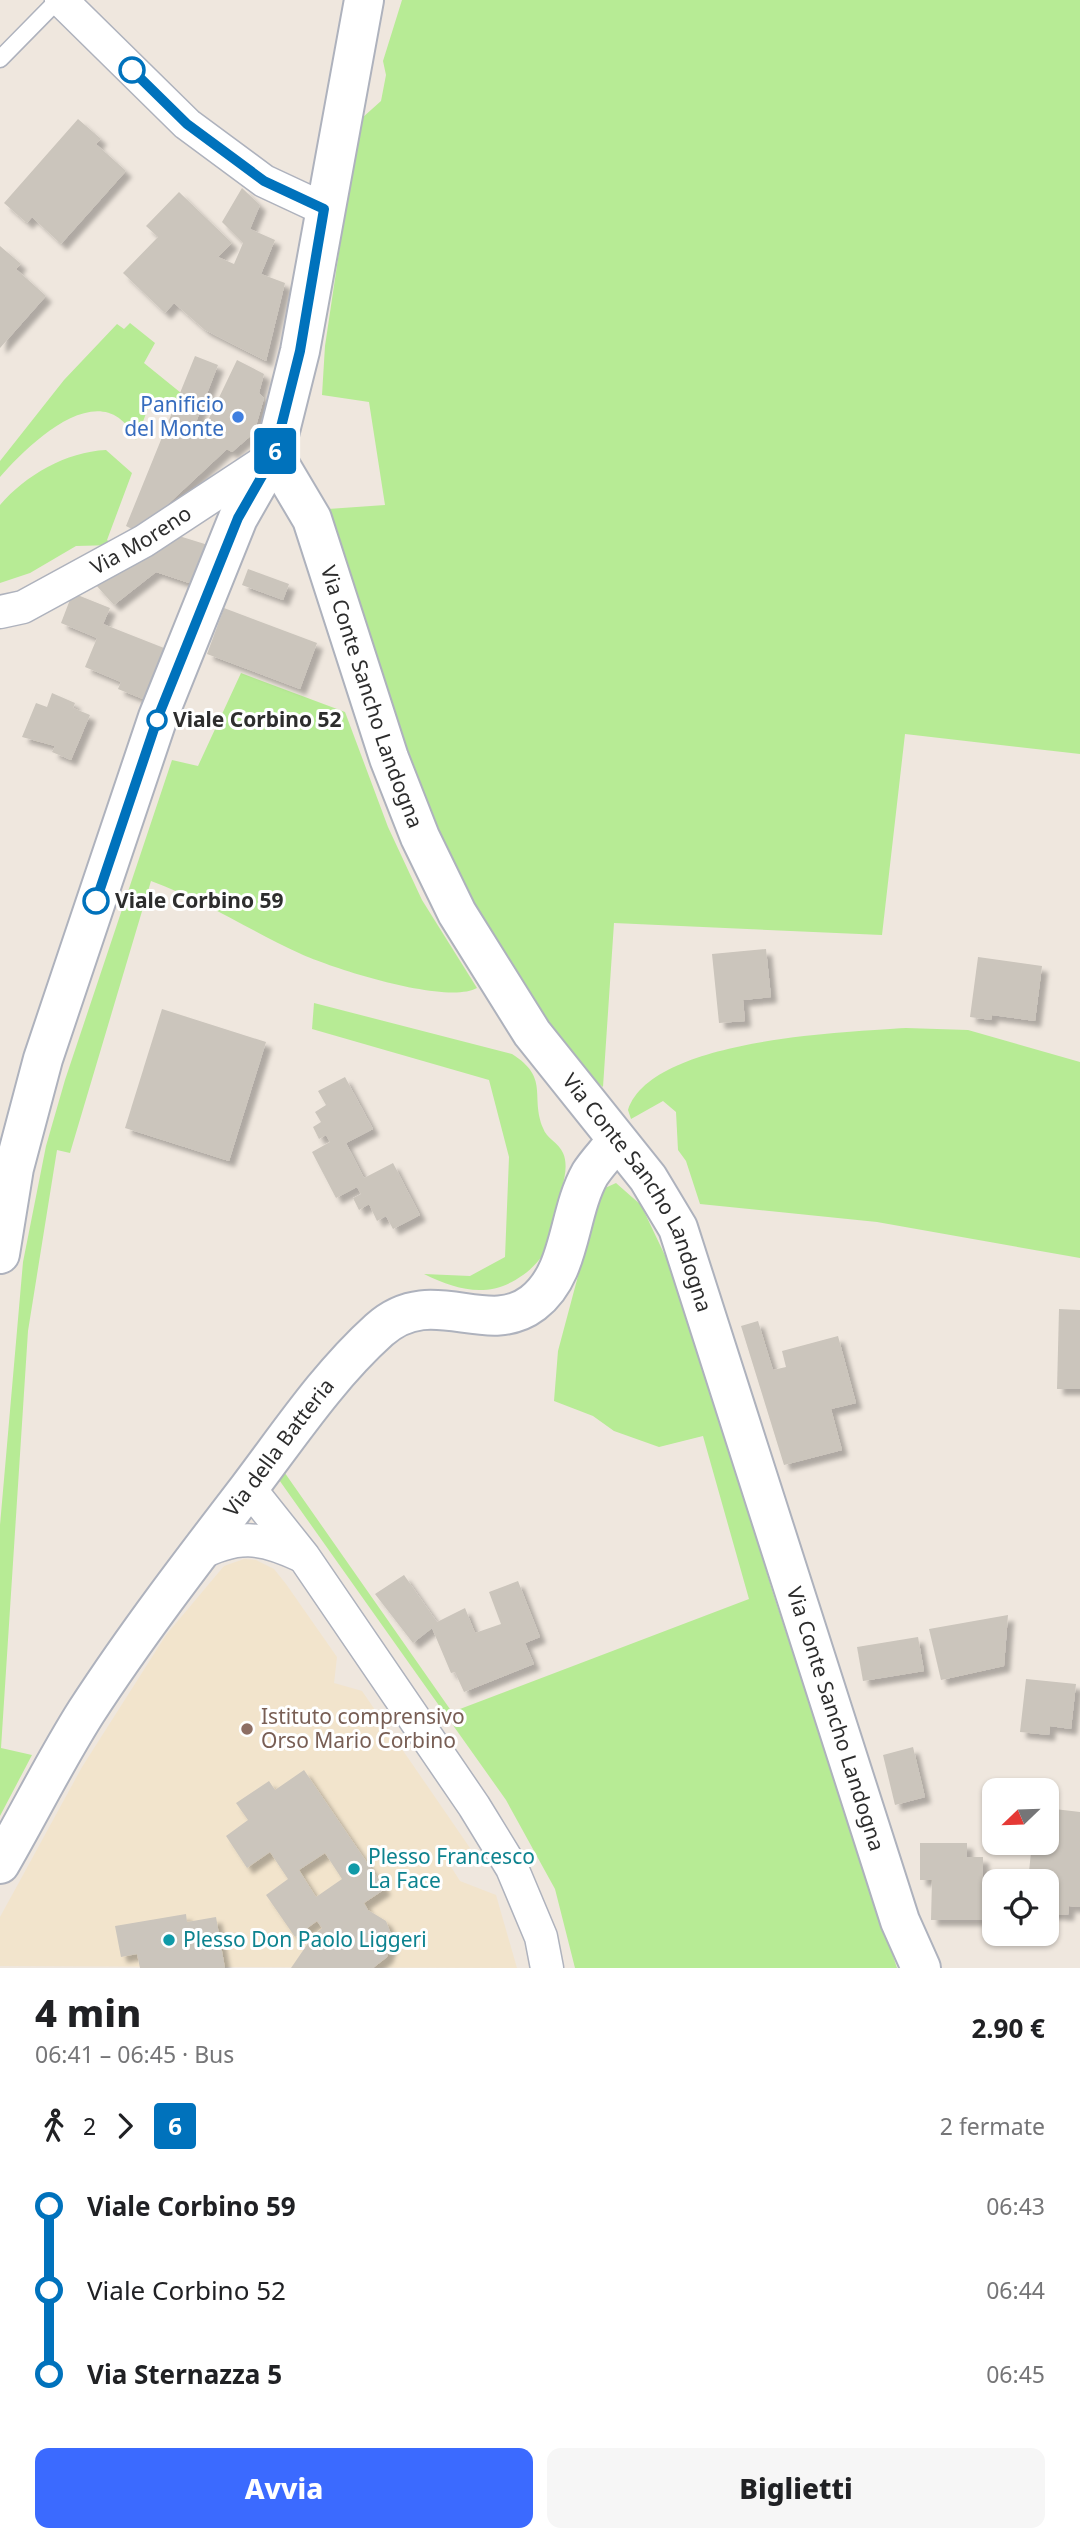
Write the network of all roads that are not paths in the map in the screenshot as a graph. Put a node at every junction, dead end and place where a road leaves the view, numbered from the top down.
1 (60, 0) edge
2 (364, 0) edge
3 (0, 59) edge
4 (324, 209) junction
5 (274, 455) junction
6 (221, 510) junction
7 (0, 612) edge
8 (616, 1141) junction
9 (0, 1254) edge
10 (249, 1488) junction
11 (195, 1556) junction
12 (304, 1557) junction
13 (0, 1864) edge
14 (547, 1968) edge
15 (921, 1968) edge

1 - 3 lane
1 - 4 street
2 - 4 main road
4 - 5 main road
5 - 6 main road
5 - 8 main road, Via Conte Sancho Landogna
6 - 7 street, Via Moreno
6 - 9 main road
8 - 10 main road, Via della Batteria
8 - 15 main road, Via Conte Sancho Landogna
10 - 11 main road, Via della Batteria
10 - 12 street
11 - 12 street
11 - 13 main road, Via della Batteria
12 - 14 street

